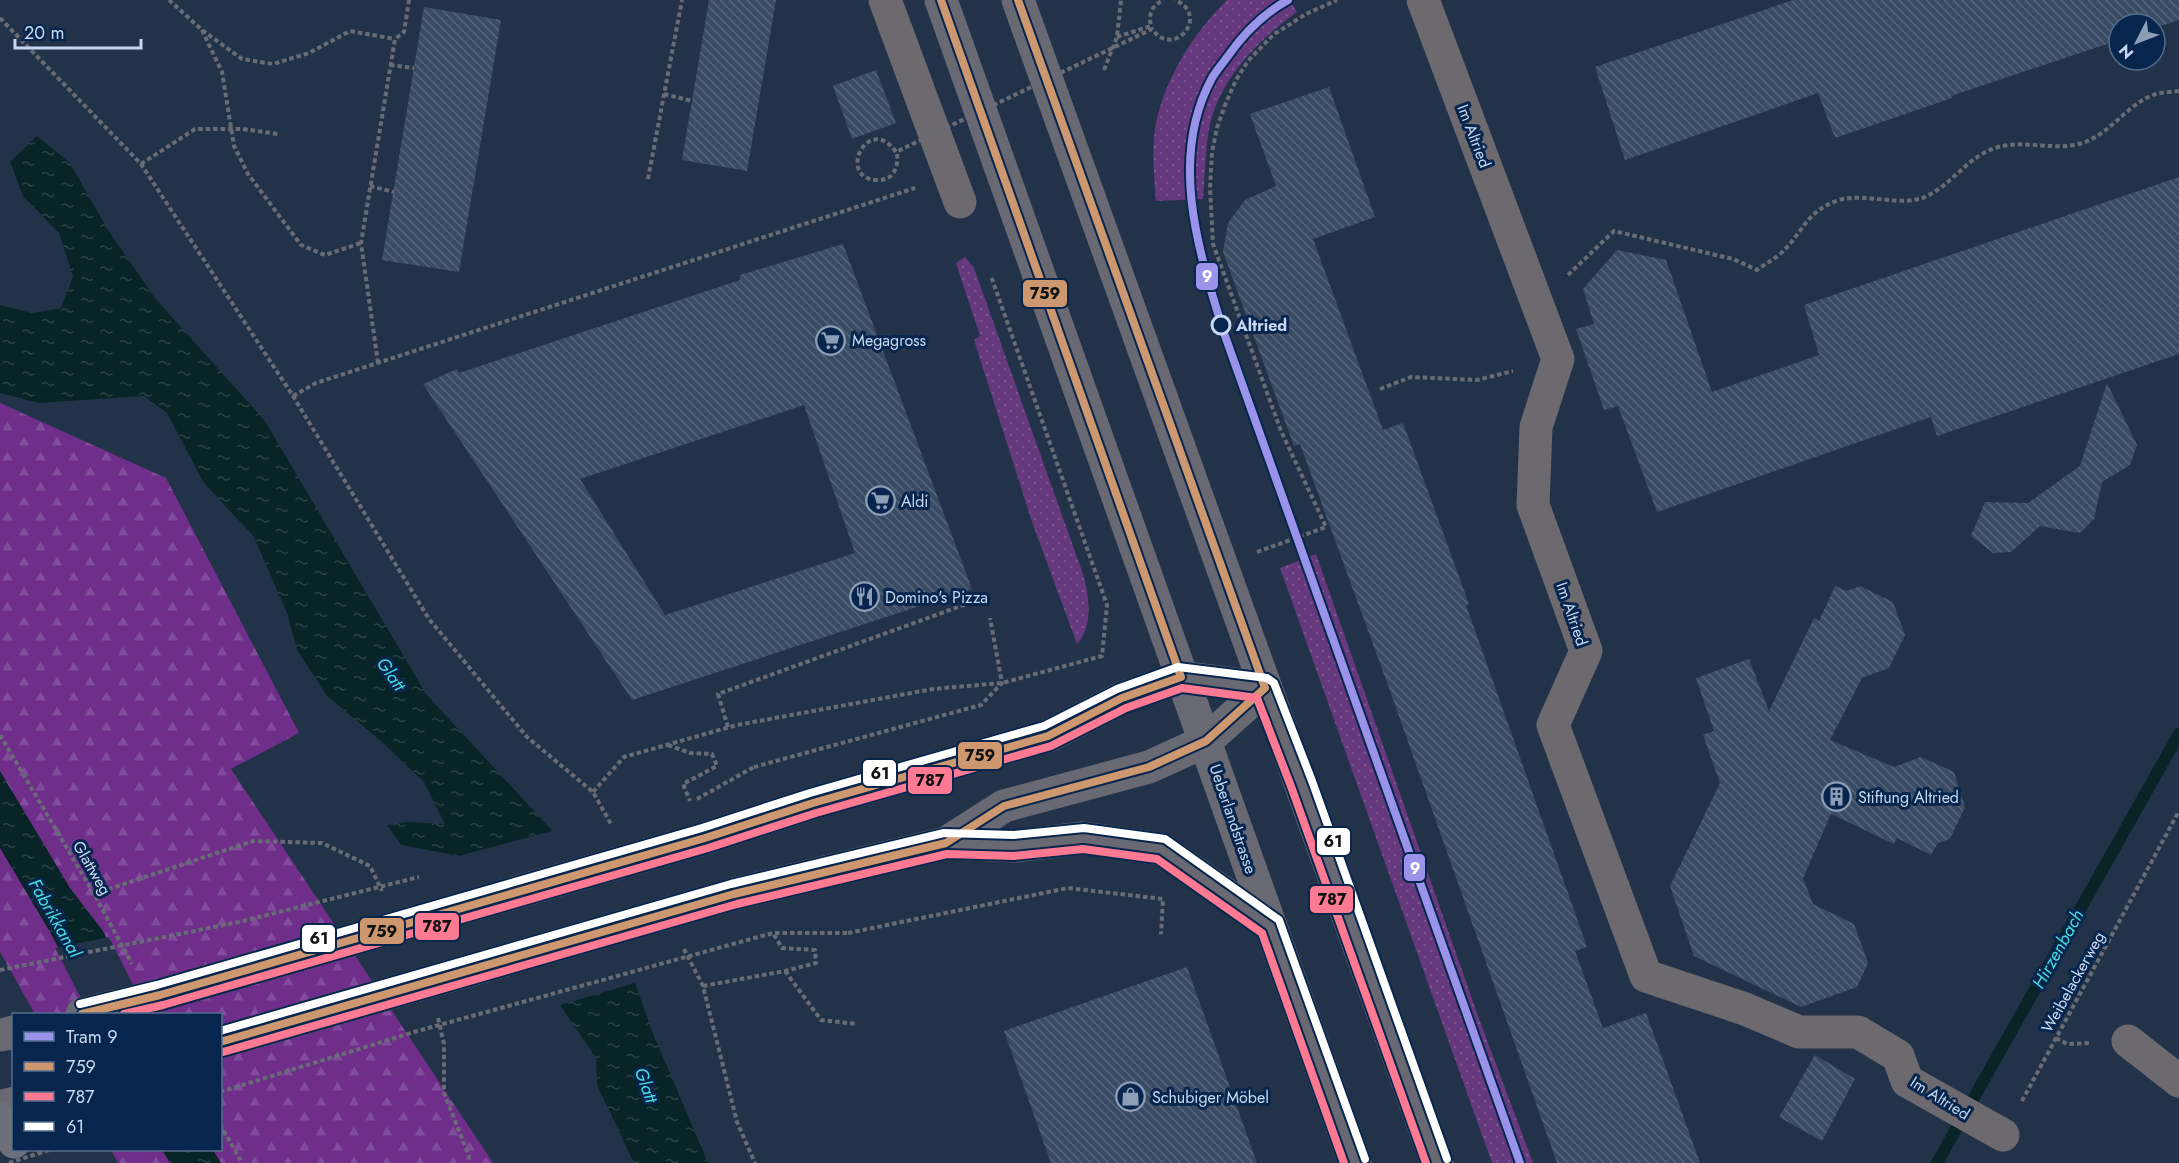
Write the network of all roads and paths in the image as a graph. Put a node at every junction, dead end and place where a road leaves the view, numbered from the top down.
1 (170, 0) edge
2 (409, 0) edge
3 (682, 0) edge
4 (885, 0) edge
5 (941, 0) edge
6 (1018, 0) edge
7 (1121, 0) edge
8 (1164, 0) edge
9 (1175, 0) edge
10 (1337, 0) edge
11 (1423, 0) edge
12 (0, 18) edge
13 (202, 30) junction
14 (1117, 37) junction
15 (395, 39) junction
16 (390, 65) junction
17 (414, 68) dead end
18 (1104, 70) dead end
19 (2179, 91) edge
20 (664, 94) junction
21 (692, 100) dead end
22 (231, 129) junction
23 (278, 134) dead end
24 (897, 154) dead end
25 (141, 164) junction
26 (648, 179) dead end
27 (925, 184) dead end
28 (370, 186) junction
29 (394, 192) dead end
30 (960, 202) dead end
31 (361, 243) junction
32 (991, 276) dead end
33 (1536, 304) junction
34 (1558, 359) junction
35 (378, 363) junction
36 (1380, 389) dead end
37 (293, 396) junction
38 (1250, 554) dead end
39 (983, 598) dead end
40 (990, 618) dead end
41 (1181, 677) junction
42 (1002, 683) junction
43 (1265, 688) junction
44 (728, 727) junction
45 (0, 735) edge
46 (527, 737) dead end
47 (1206, 741) junction
48 (668, 745) junction
49 (593, 792) dead end
50 (2179, 811) edge
51 (612, 825) dead end
52 (601, 828) dead end
53 (946, 843) junction
54 (421, 877) dead end
55 (93, 894) junction
56 (385, 898) dead end
57 (1270, 926) junction
58 (773, 933) junction
59 (1161, 934) dead end
60 (0, 970) edge
61 (785, 971) junction
62 (138, 974) dead end
63 (437, 1012) dead end
64 (86, 1013) edge
65 (857, 1024) dead end
66 (222, 1041) edge
67 (2128, 1041) dead end
68 (2179, 1081) edge
69 (222, 1091) edge
70 (0, 1119) edge
71 (222, 1127) edge
72 (2003, 1135) joint
73 (12, 1139) edge
74 (43, 1151) edge
75 (9, 1163) edge
76 (243, 1163) edge
77 (468, 1163) edge
78 (756, 1163) edge
79 (1355, 1163) edge
80 (1437, 1163) edge

1 - 13 path
2 - 15 path
3 - 20 path
4 - 30 street
5 - 41 main road, Ueberlandstrasse
6 - 43 main road
7 - 14 path
8 - 14 path
9 - 24 path, bridge
10 - 38 path
11 - 33 street, Im Altried
12 - 25 path
13 - 15 path
13 - 22 path
14 - 18 path
15 - 16 path
16 - 17 path
16 - 28 path
19 - 33 path
20 - 21 path
20 - 26 path
22 - 23 path
22 - 25 path
22 - 31 path
25 - 37 path
27 - 35 path
28 - 29 path
28 - 31 path
31 - 35 path
32 - 42 path
33 - 34 street, Im Altried
34 - 36 path
34 - 72 street, Im Altried
35 - 37 path
37 - 46 path
39 - 44 path
40 - 42 path
41 - 43 main road
41 - 47 main road, Ueberlandstrasse
41 - 64 main road, bridge
42 - 44 path
42 - 48 path, bridge
43 - 47 main road
43 - 80 main road
44 - 48 path
45 - 55 path, Glattweg
47 - 53 main road
47 - 57 main road, Ueberlandstrasse
48 - 49 path
50 - 72 path, Weibelackerweg
51 - 52 path
53 - 57 main road
53 - 66 main road, bridge
54 - 60 path, bridge
55 - 56 path
55 - 62 path, Glattweg
57 - 79 main road, Ueberlandstrasse
58 - 59 path, bridge
58 - 61 path
58 - 69 path, bridge
61 - 65 path
61 - 78 path
63 - 77 path
67 - 68 street
70 - 73 highway
71 - 76 path
74 - 75 path, bridge

